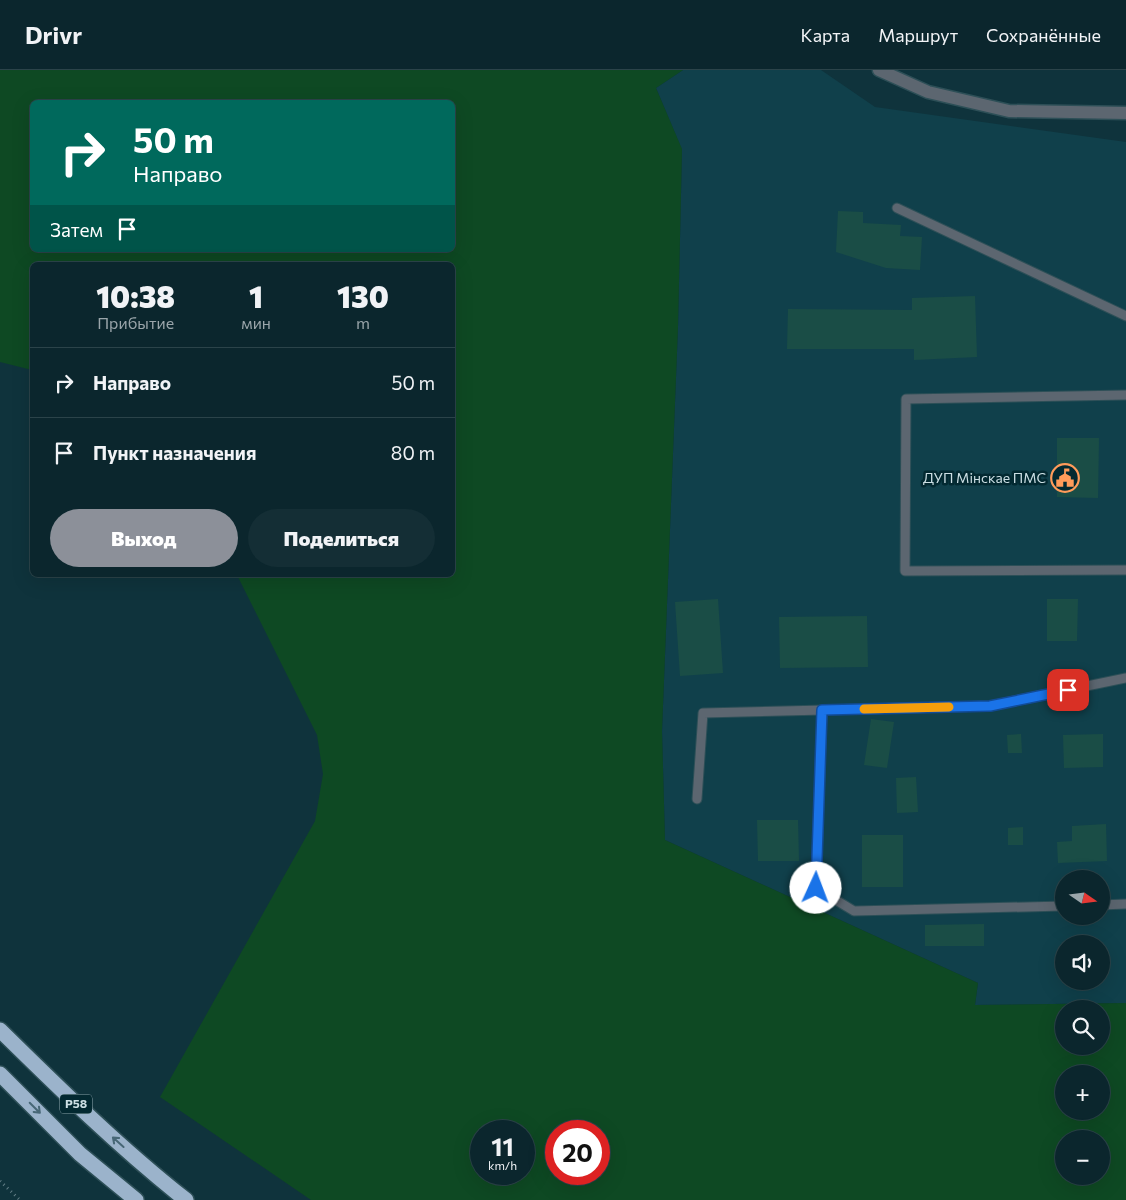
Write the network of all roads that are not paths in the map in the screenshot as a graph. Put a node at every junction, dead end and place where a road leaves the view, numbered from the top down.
1 (879, 70) edge
2 (1126, 113) edge
3 (897, 208) dead end
4 (1126, 316) edge
5 (1126, 396) edge
6 (1126, 570) edge
7 (1126, 678) edge
8 (822, 710) junction
9 (697, 799) dead end
10 (1126, 904) edge
11 (1110, 905) edge
12 (1055, 906) edge
13 (0, 1030) edge
14 (0, 1074) edge
15 (136, 1200) edge
16 (186, 1200) edge

1 - 2 street
3 - 4 lane
5 - 6 lane
7 - 8 lane
8 - 9 lane
8 - 12 lane
10 - 11 lane
16 -> 13 highway, Р58
14 -> 15 highway, Р58

